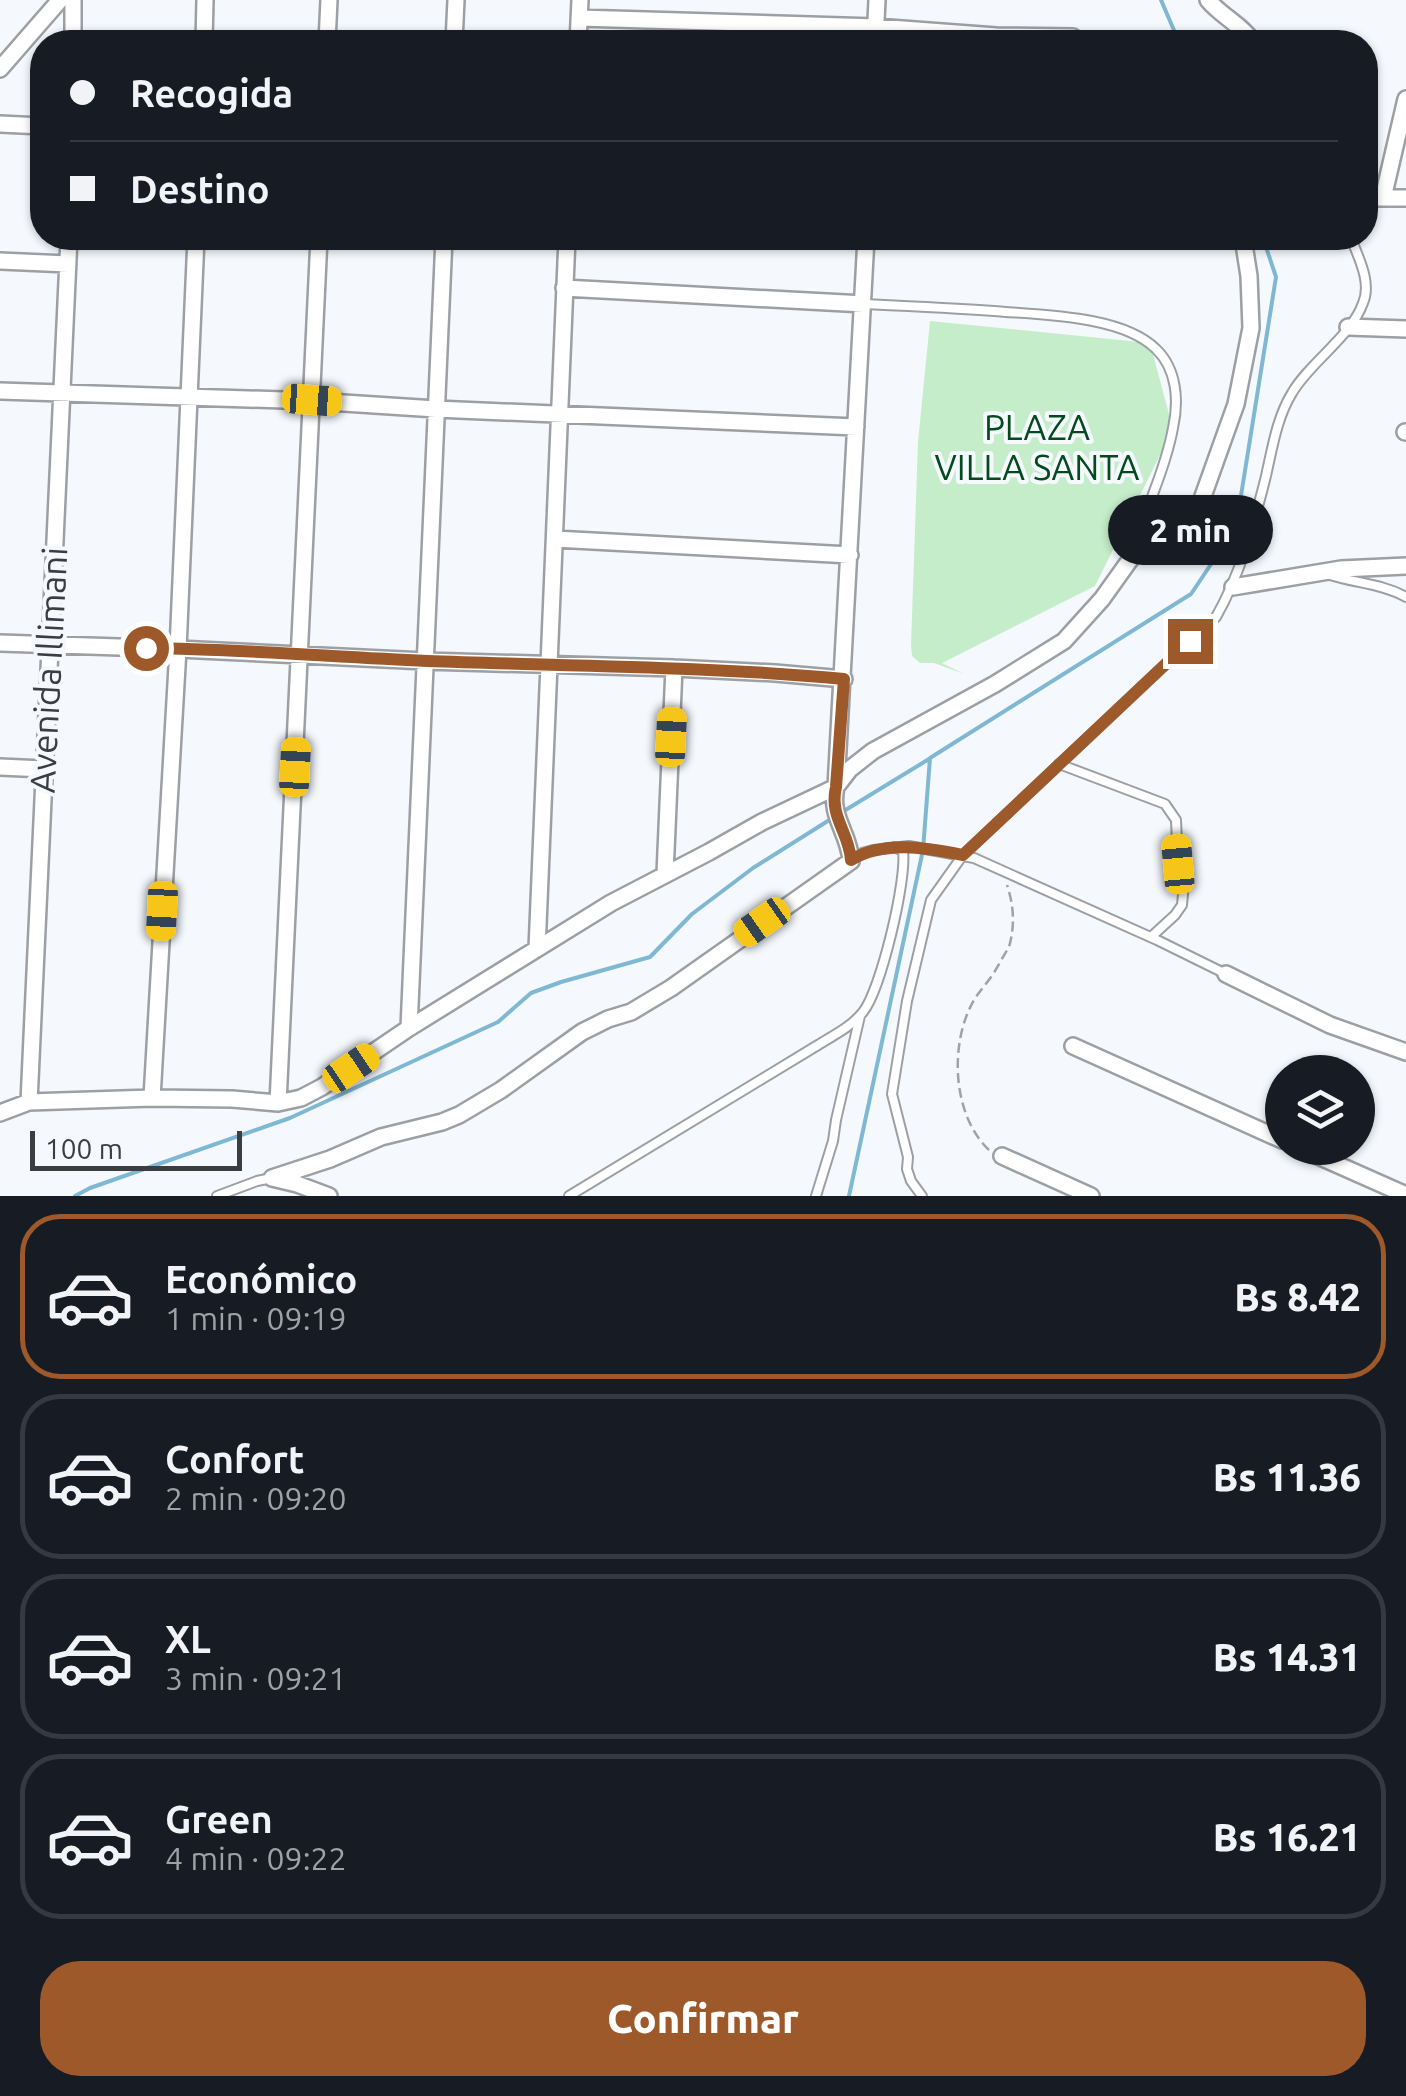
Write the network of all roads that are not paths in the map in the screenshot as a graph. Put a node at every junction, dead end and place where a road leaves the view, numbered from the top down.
1 (60, 0) edge
2 (73, 0) edge
3 (205, 0) edge
4 (329, 0) edge
5 (456, 0) edge
6 (580, 0) edge
7 (877, 0) edge
8 (1208, 0) edge
9 (579, 18) junction
10 (34, 30) edge
11 (73, 30) edge
12 (204, 30) edge
13 (328, 30) edge
14 (455, 30) edge
15 (578, 30) edge
16 (789, 30) edge
17 (876, 30) edge
18 (1243, 30) edge
19 (30, 34) edge
20 (0, 69) edge
21 (1406, 100) edge
22 (0, 124) edge
23 (30, 125) edge
24 (1378, 198) edge
25 (1383, 198) junction
26 (1406, 198) edge
27 (69, 250) edge
28 (195, 250) edge
29 (318, 250) edge
30 (443, 250) edge
31 (566, 250) edge
32 (866, 250) edge
33 (1245, 250) edge
34 (1355, 250) edge
35 (0, 261) edge
36 (68, 264) junction
37 (564, 288) junction
38 (864, 304) junction
39 (1348, 327) junction
40 (1406, 329) edge
41 (0, 391) edge
42 (63, 394) junction
43 (189, 396) junction
44 (312, 400) junction
45 (436, 409) junction
46 (559, 414) junction
47 (856, 427) junction
48 (555, 539) junction
49 (1139, 553) junction
50 (850, 555) junction
51 (1406, 566) edge
52 (1322, 572) junction
53 (1233, 587) junction
54 (1406, 597) edge
55 (0, 643) edge
56 (52, 646) junction
57 (178, 648) junction
58 (300, 654) junction
59 (424, 661) junction
60 (549, 664) junction
61 (674, 668) junction
62 (844, 679) junction
63 (1060, 764) junction
64 (0, 767) edge
65 (44, 769) junction
66 (836, 787) junction
67 (894, 847) junction
68 (963, 855) junction
69 (851, 860) junction
70 (666, 874) junction
71 (1150, 937) junction
72 (537, 948) junction
73 (1226, 974) joint
74 (860, 1016) junction
75 (409, 1028) junction
76 (1073, 1046) dead end
77 (1406, 1052) edge
78 (152, 1098) junction
79 (29, 1102) junction
80 (278, 1103) junction
81 (0, 1113) edge
82 (1265, 1132) edge
83 (1002, 1156) road end
84 (1338, 1165) edge
85 (272, 1178) junction
86 (1406, 1195) edge
87 (217, 1196) edge
88 (330, 1196) edge
89 (569, 1196) edge
90 (816, 1196) edge
91 (922, 1196) edge
92 (1090, 1196) edge

1 - 10 street
2 - 11 street
3 - 12 street
4 - 13 street
5 - 14 street
6 - 9 street
7 - 17 street
8 - 18 street
9 - 15 street
9 - 16 street
19 - 20 street
21 - 25 street
22 - 23 street
24 - 25 street
25 - 26 street
27 - 36 street, Avenida Illimani
28 - 43 street
29 - 44 street
30 - 45 street
31 - 37 street
32 - 38 street
33 - 49 street
34 - 39 lane
35 - 36 street
36 - 42 street, Avenida Illimani
37 - 38 street
37 - 46 street
38 - 47 street
38 - 49 lane
39 - 40 street
39 - 53 lane
41 - 42 street
42 - 43 street
42 - 56 street, Avenida Illimani
43 - 44 street
43 - 57 street
44 - 45 street
44 - 58 street
45 - 46 street
45 - 59 street
46 - 47 street
46 - 48 street
47 - 50 street
48 - 50 street
48 - 60 street
49 - 66 street
50 - 62 street
51 - 52 street
52 - 53 street
52 - 54 lane
53 - 63 lane
55 - 56 street
56 - 57 street
56 - 65 street, Avenida Illimani
57 - 58 street
57 - 78 street
58 - 59 street
58 - 80 street
59 - 60 street
59 - 75 street
60 - 61 street
60 - 72 street
61 - 62 street
61 - 70 street
62 - 66 street
63 - 68 lane
63 - 71 lane
64 - 65 street
65 - 79 street, Avenida Illimani
66 - 69 street
66 - 70 street
67 - 68 lane
67 - 69 lane
67 - 74 lane
68 - 71 lane
68 - 91 lane
69 - 85 street
70 - 72 street
71 - 73 lane
72 - 75 street
73 - 77 street
74 - 89 lane
74 - 90 lane
75 - 80 street
76 - 82 street
78 - 79 street
78 - 80 street
79 - 81 street
83 - 92 street
84 - 86 street
85 - 87 lane
85 - 88 street

